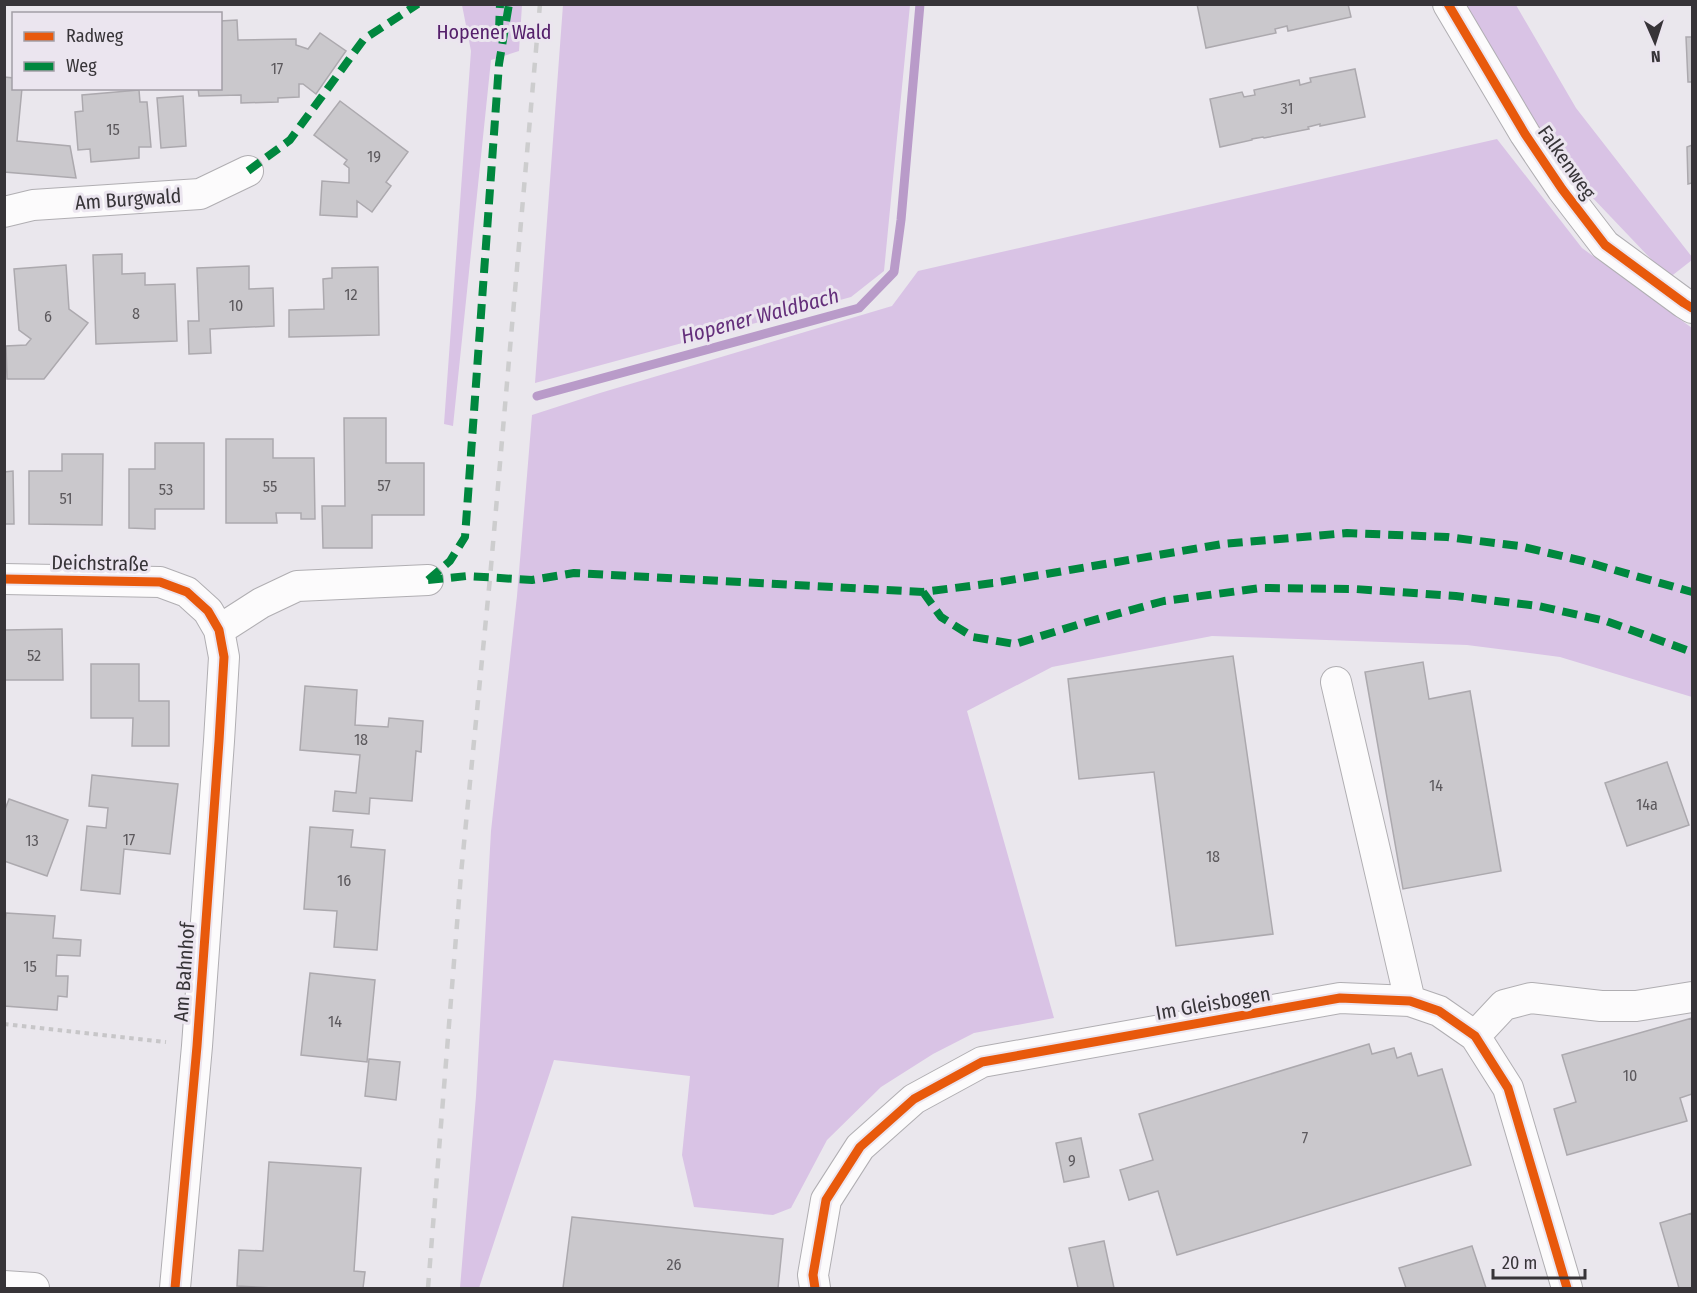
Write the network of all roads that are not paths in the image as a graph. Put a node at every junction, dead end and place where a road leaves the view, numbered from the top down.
1 (1448, 4) edge
2 (248, 171) dead end
3 (4, 212) edge
4 (1692, 308) edge
5 (4, 579) edge
6 (428, 580) dead end
7 (222, 644) junction
8 (1336, 682) dead end
9 (1692, 997) edge
10 (1410, 1001) junction
11 (1475, 1036) junction
12 (4, 1286) edge
13 (34, 1288) edge
14 (175, 1288) edge
15 (815, 1288) edge
16 (1567, 1288) edge

1 - 4 street, Falkenweg
2 - 3 street, Am Burgwald
5 - 7 street, Deichstraße
6 - 7 street
7 - 14 street, Am Bahnhof
8 - 10 street
9 - 11 street
10 - 11 street, Im Gleisbogen
10 - 15 street, Im Gleisbogen
11 - 16 street, Im Gleisbogen
12 - 13 street

